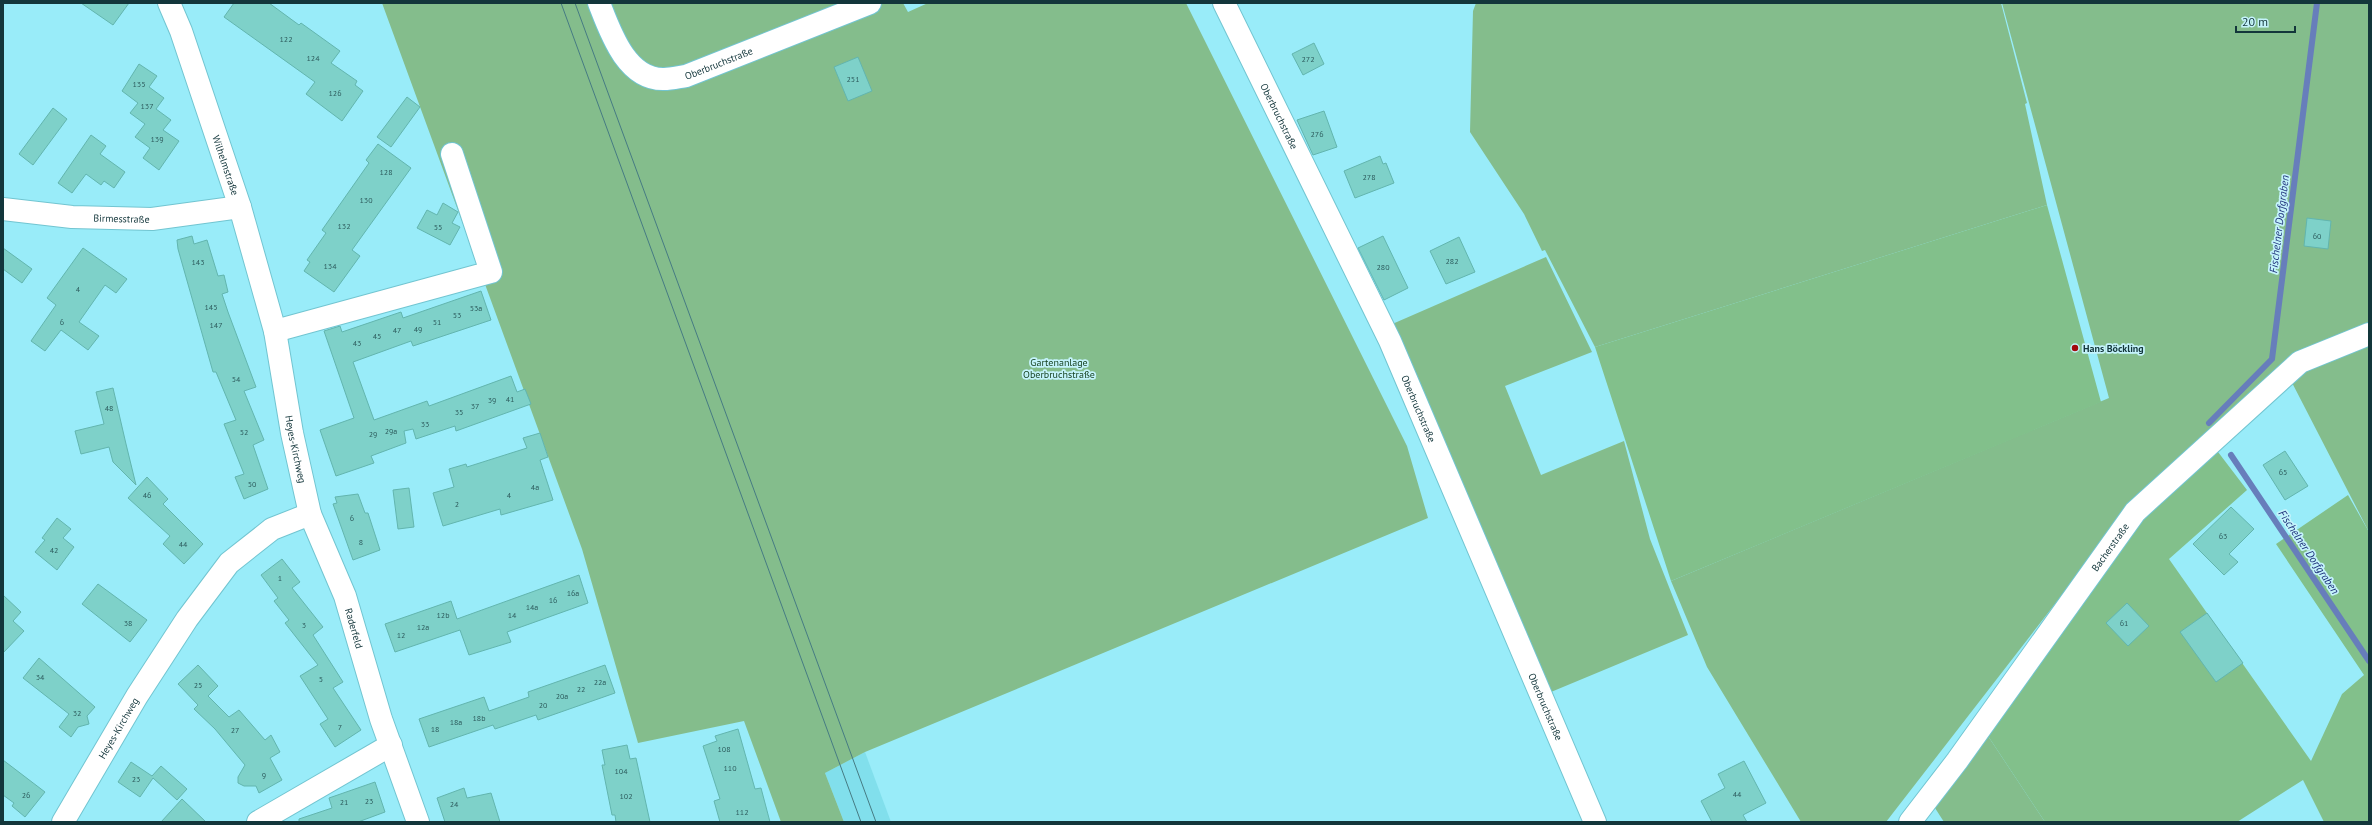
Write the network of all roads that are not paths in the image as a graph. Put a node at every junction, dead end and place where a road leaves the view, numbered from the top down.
1 (169, 3) edge
2 (599, 3) edge
3 (870, 3) edge
4 (1224, 3) edge
5 (452, 154) dead end
6 (240, 207) junction
7 (3, 209) edge
8 (275, 331) junction
9 (2369, 334) edge
10 (310, 514) junction
11 (391, 745) junction
12 (63, 822) edge
13 (258, 822) edge
14 (418, 822) edge
15 (1595, 822) edge
16 (1910, 822) edge

1 - 6 street, Wilhelmstraße
2 - 3 street, Oberbruchstraße
4 - 15 street, Oberbruchstraße
5 - 8 street
6 - 7 street, Birmesstraße
6 - 8 street, Wilhelmstraße
8 - 10 street, Heyes-Kirchweg
9 - 16 street, Bacherstraße
10 - 11 street, Raderfeld
10 - 12 street, Heyes-Kirchweg
11 - 13 street
11 - 14 street, Raderfeld

